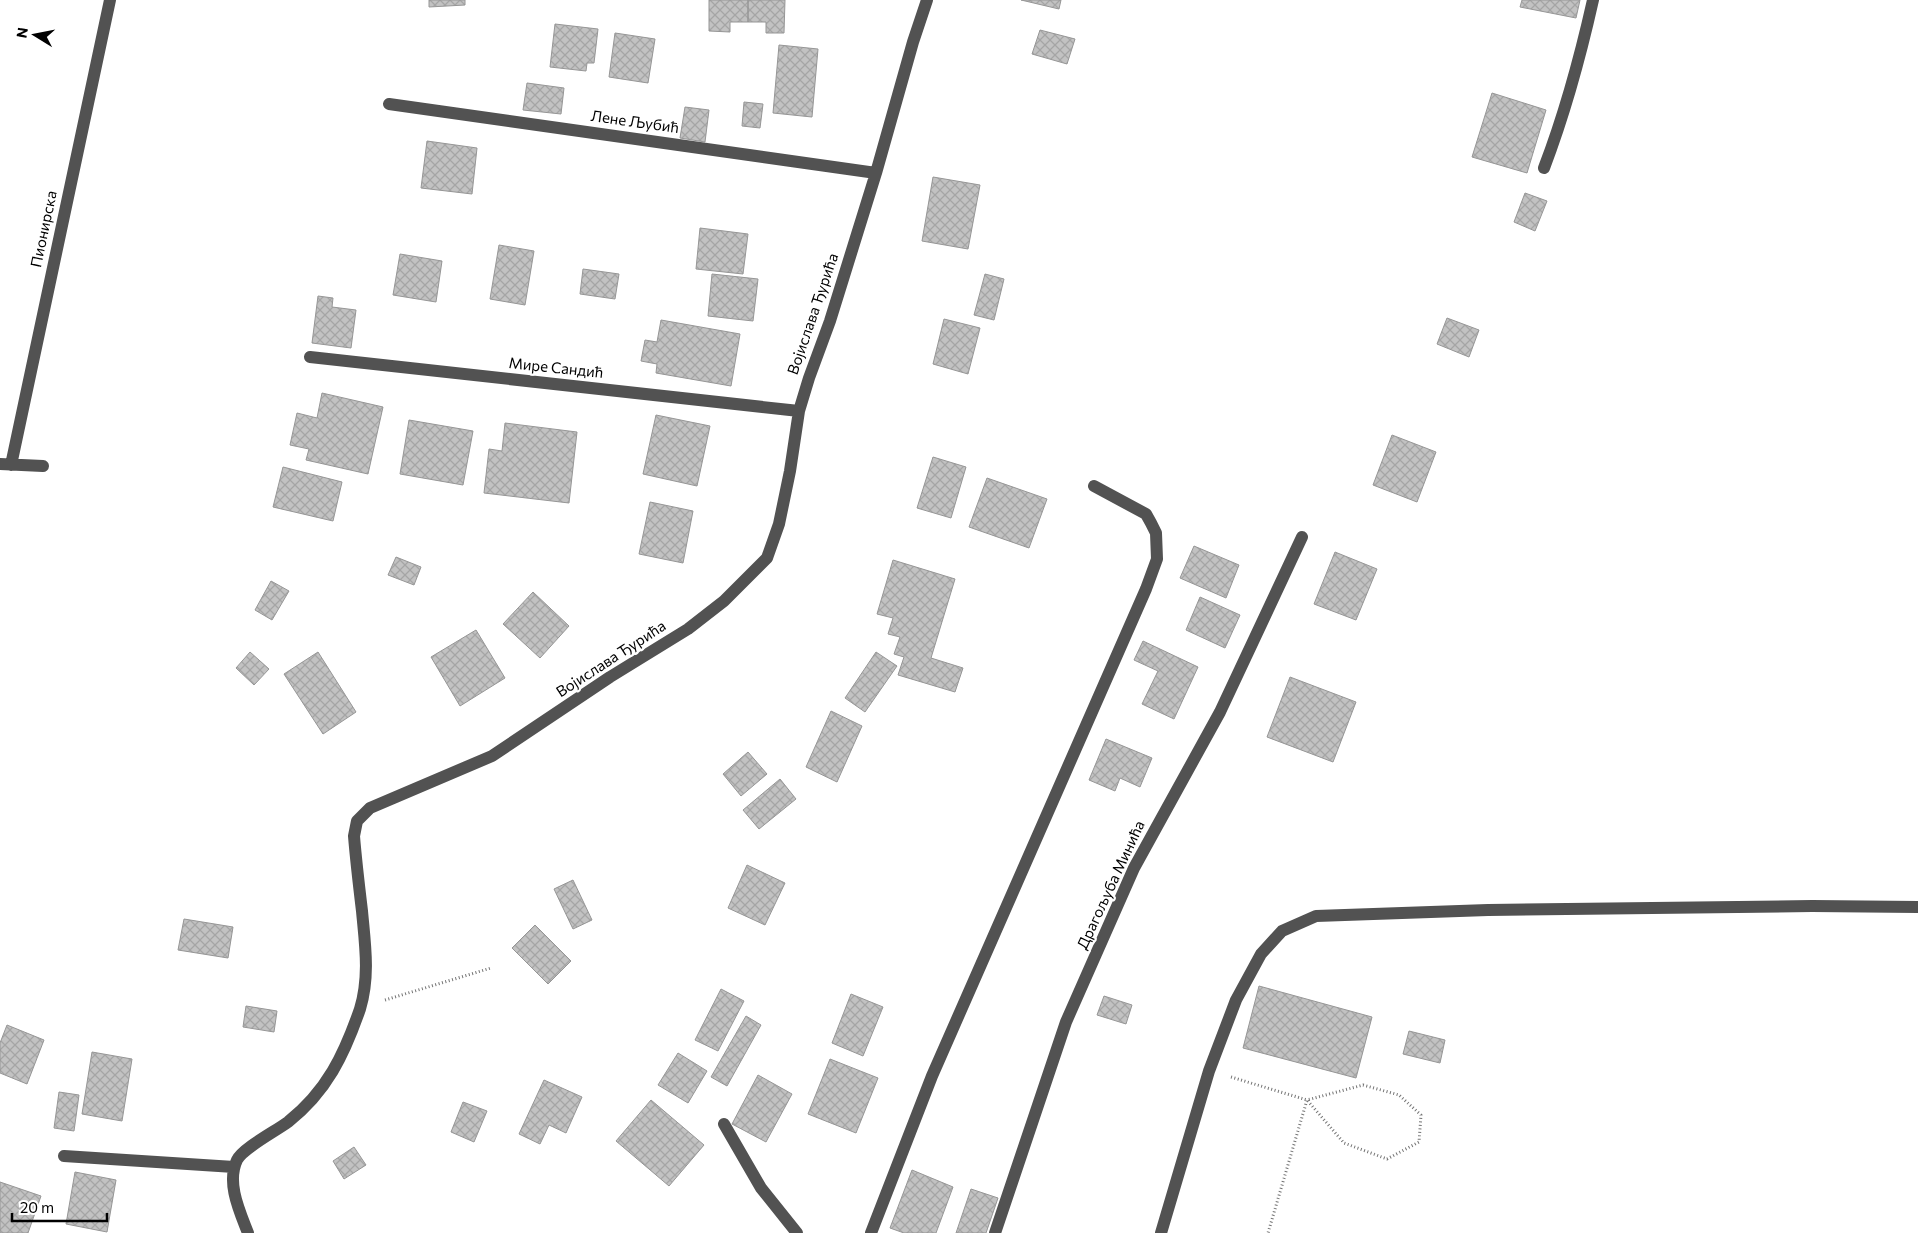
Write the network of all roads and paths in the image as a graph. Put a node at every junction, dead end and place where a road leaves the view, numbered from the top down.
1 (110, 0) edge
2 (928, 0) edge
3 (1593, 0) edge
4 (389, 104) dead end
5 (1544, 168) dead end
6 (876, 173) junction
7 (310, 357) dead end
8 (800, 411) junction
9 (5, 464) edge
10 (43, 466) dead end
11 (1094, 486) dead end
12 (1302, 537) dead end
13 (1918, 907) edge
14 (491, 968) dead end
15 (360, 1008) junction
16 (1209, 1071) junction
17 (1307, 1100) junction
18 (724, 1124) dead end
19 (64, 1156) dead end
20 (234, 1167) junction
21 (248, 1233) edge
22 (797, 1233) edge
23 (871, 1233) edge
24 (995, 1233) edge
25 (1161, 1233) edge
26 (1268, 1233) edge

1 - 9 street, Пионирска
2 - 6 street, Војислава Ђурића
3 - 5 street
4 - 6 street, Лене Љубић
6 - 8 street, Војислава Ђурића
7 - 8 street, Мире Сандић
8 - 15 street, Војислава Ђурића
9 - 10 street, Пионирска
11 - 23 street
12 - 24 street, Драгољуба Минића
13 - 16 street
14 - 15 path
15 - 20 street, Војислава Ђурића
16 - 17 path
16 - 25 street
17 - 17 path
17 - 26 path
18 - 22 street
19 - 20 street
20 - 21 street

